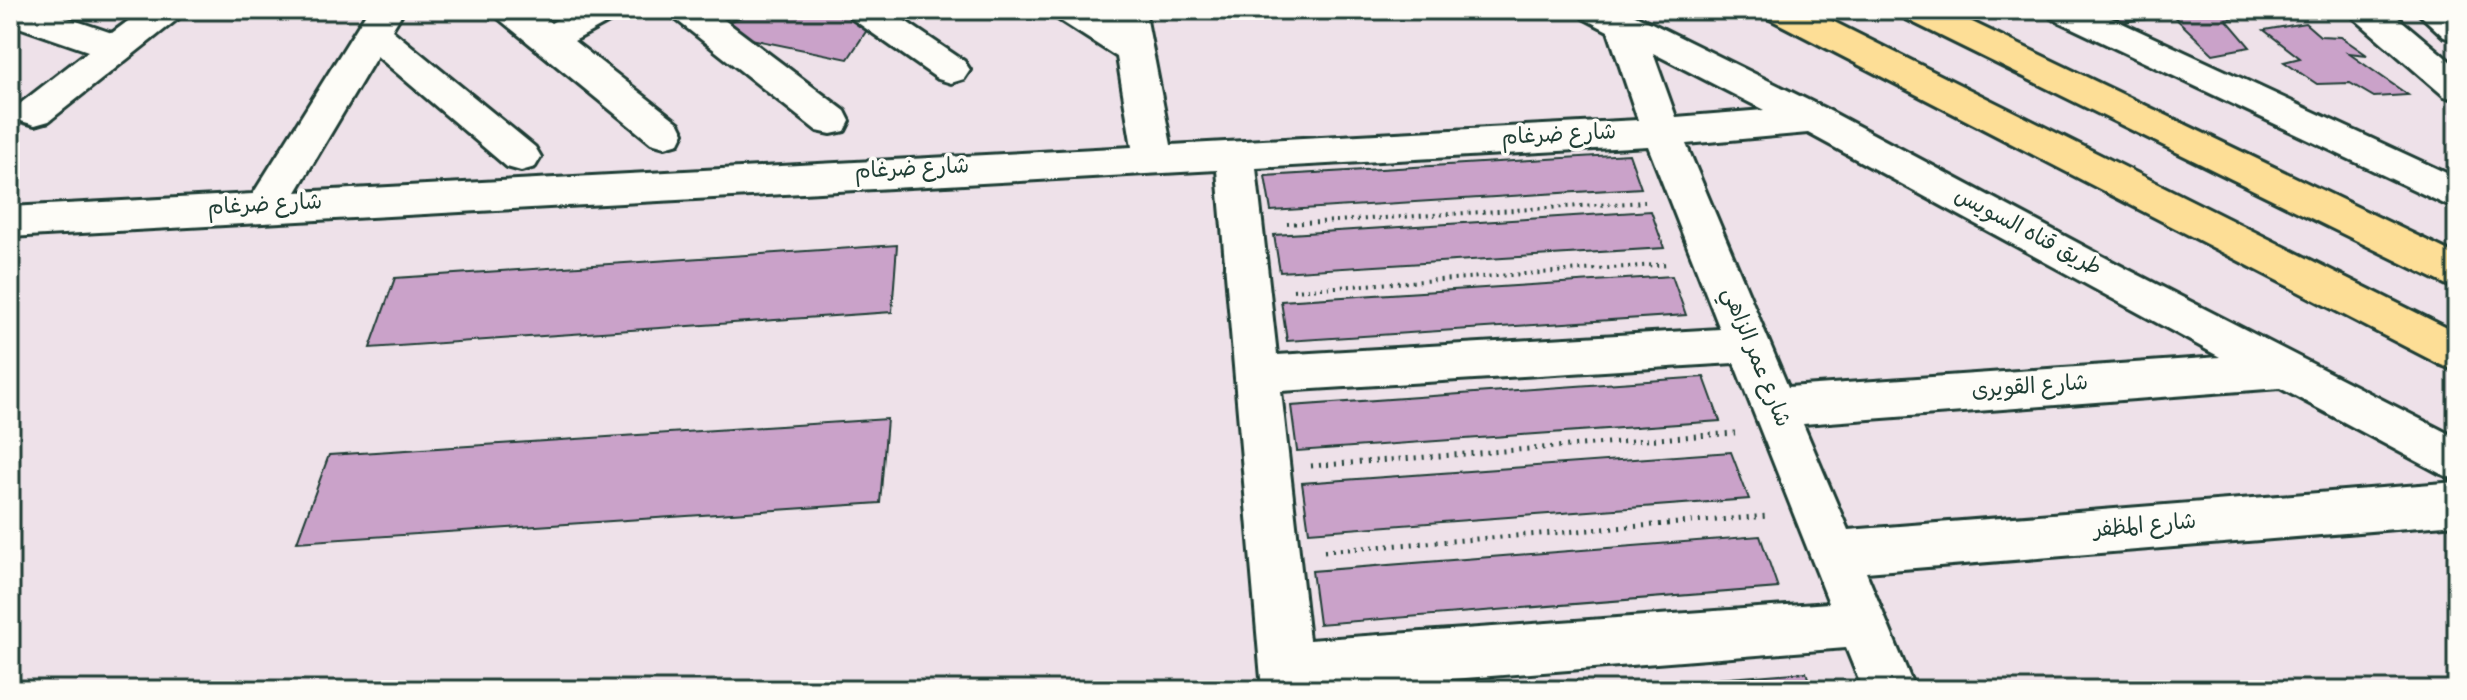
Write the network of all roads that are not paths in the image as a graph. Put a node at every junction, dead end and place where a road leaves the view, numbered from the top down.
1 (166, 10) edge
2 (511, 10) edge
3 (603, 10) edge
4 (687, 10) edge
5 (864, 10) edge
6 (1069, 10) edge
7 (1127, 10) edge
8 (1781, 10) edge
9 (1917, 10) edge
10 (2064, 10) edge
11 (2367, 10) edge
12 (2433, 10) edge
13 (10, 11) edge
14 (1610, 17) edge
15 (379, 21) edge
16 (2457, 29) edge
17 (548, 40) junction
18 (116, 48) junction
19 (1135, 51) junction
20 (951, 70) dead end
21 (2457, 87) edge
22 (35, 112) dead end
23 (1814, 119) junction
24 (831, 121) dead end
25 (1662, 132) junction
26 (665, 133) dead end
27 (1235, 153) junction
28 (521, 157) dead end
29 (1154, 158) junction
30 (2457, 195) edge
31 (265, 208) junction
32 (10, 222) edge
33 (2457, 274) edge
34 (1749, 345) junction
35 (2457, 353) edge
36 (2287, 370) junction
37 (1256, 374) junction
38 (1779, 418) junction
39 (2457, 460) edge
40 (2457, 503) edge
41 (1825, 532) junction
42 (1862, 624) junction
43 (1286, 678) edge
44 (1889, 690) edge

1 - 18 street
2 - 17 street
3 - 17 street
4 - 24 street
5 - 20 street
6 - 19 street
7 - 19 street
8 - 35 highway
9 - 33 highway
10 - 30 street
11 - 21 street
12 - 16 street
13 - 18 street
14 - 23 street, طريق قناه السويس
14 - 25 street, شارع عمر الزاهي
15 - 28 street
15 - 31 street
17 - 26 street
18 - 22 street
19 - 29 street
23 - 25 street, شارع ضرغام
23 - 36 street, طريق قناه السويس
25 - 27 street, شارع ضرغام
25 - 34 street, شارع عمر الزاهي
27 - 29 street, شارع ضرغام
27 - 37 street
29 - 31 street, شارع ضرغام
31 - 32 street, شارع ضرغام
34 - 37 street
34 - 38 street, شارع عمر الزاهي
36 - 38 street, شارع القويرى
36 - 39 street, طريق قناه السويس
37 - 43 street
38 - 41 street, شارع عمر الزاهي
40 - 41 street, شارع المظفر
41 - 42 street, شارع عمر الزاهي
42 - 43 street
42 - 44 street, شارع عمر الزاهي

